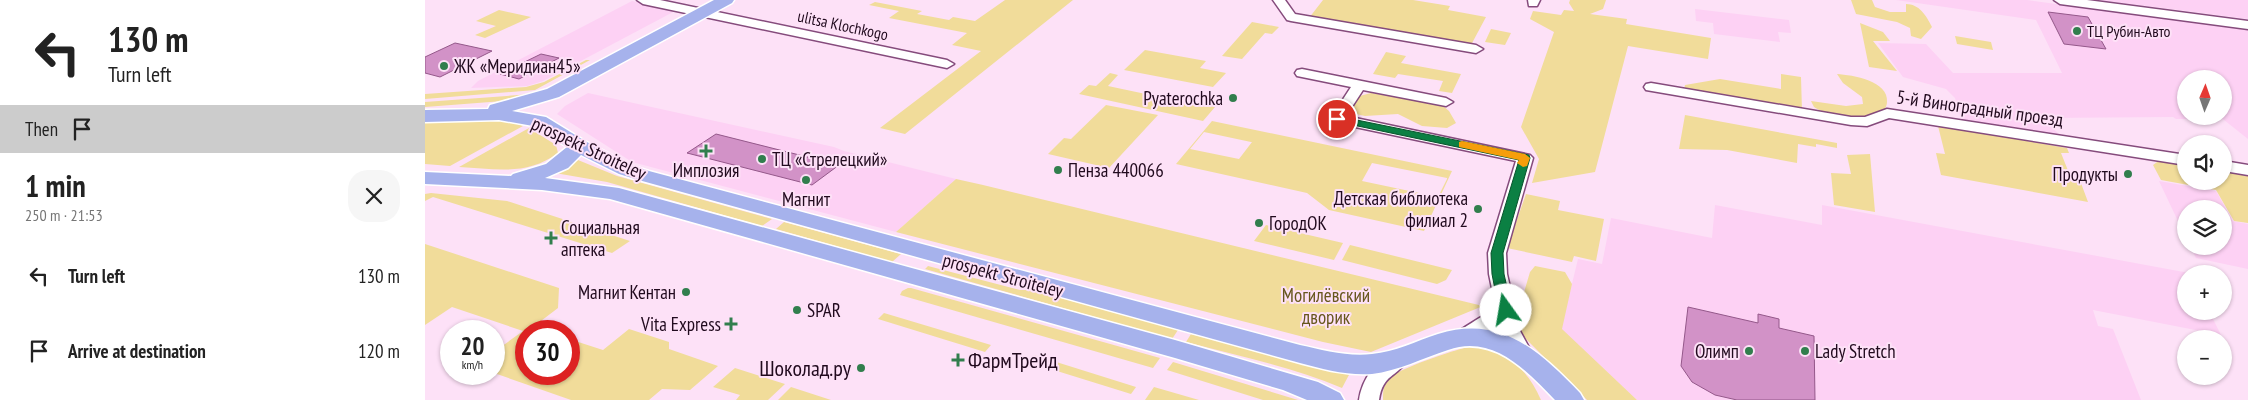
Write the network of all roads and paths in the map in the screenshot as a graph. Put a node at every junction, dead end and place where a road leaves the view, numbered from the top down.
1 (643, 0) edge
2 (726, 0) edge
3 (1279, 0) edge
4 (2060, 0) edge
5 (702, 13) junction
6 (2248, 25) edge
7 (1476, 49) dead end
8 (947, 64) dead end
9 (1302, 73) dead end
10 (1360, 84) junction
11 (1651, 87) dead end
12 (553, 93) junction
13 (1446, 102) dead end
14 (478, 113) junction
15 (425, 116) edge
16 (539, 121) junction
17 (578, 145) junction
18 (2177, 159) edge
19 (2232, 167) edge
20 (2248, 170) edge
21 (425, 178) edge
22 (503, 181) junction
23 (934, 256) junction
24 (911, 277) junction
25 (1506, 310) junction
26 (1461, 337) junction
27 (1522, 352) junction
28 (1401, 357) junction
29 (1570, 399) edge
30 (1331, 400) edge
31 (1369, 400) edge

1 - 5 street, ulitsa Klochkogo
2 - 5 main road
3 - 7 street
4 - 6 street
5 - 8 street, ulitsa Klochkogo
5 - 12 main road
9 - 10 street
10 - 13 street
10 - 25 street
11 - 18 street, 5-й Виноградный проезд
12 - 14 main road
12 - 16 main road
14 - 15 main road, prospekt Stroiteley
14 - 16 main road, prospekt Stroiteley
16 - 17 main road, prospekt Stroiteley
17 - 22 main road
17 - 23 main road, prospekt Stroiteley
19 - 20 street
21 - 22 main road, prospekt Stroiteley
22 - 24 main road, prospekt Stroiteley
23 - 24 main road
23 - 28 main road, prospekt Stroiteley
24 - 30 main road, prospekt Stroiteley
25 - 26 street
25 - 27 street
26 - 27 main road, prospekt Stroiteley
26 - 28 main road, prospekt Stroiteley
27 - 29 main road, prospekt Stroiteley
28 - 31 street

